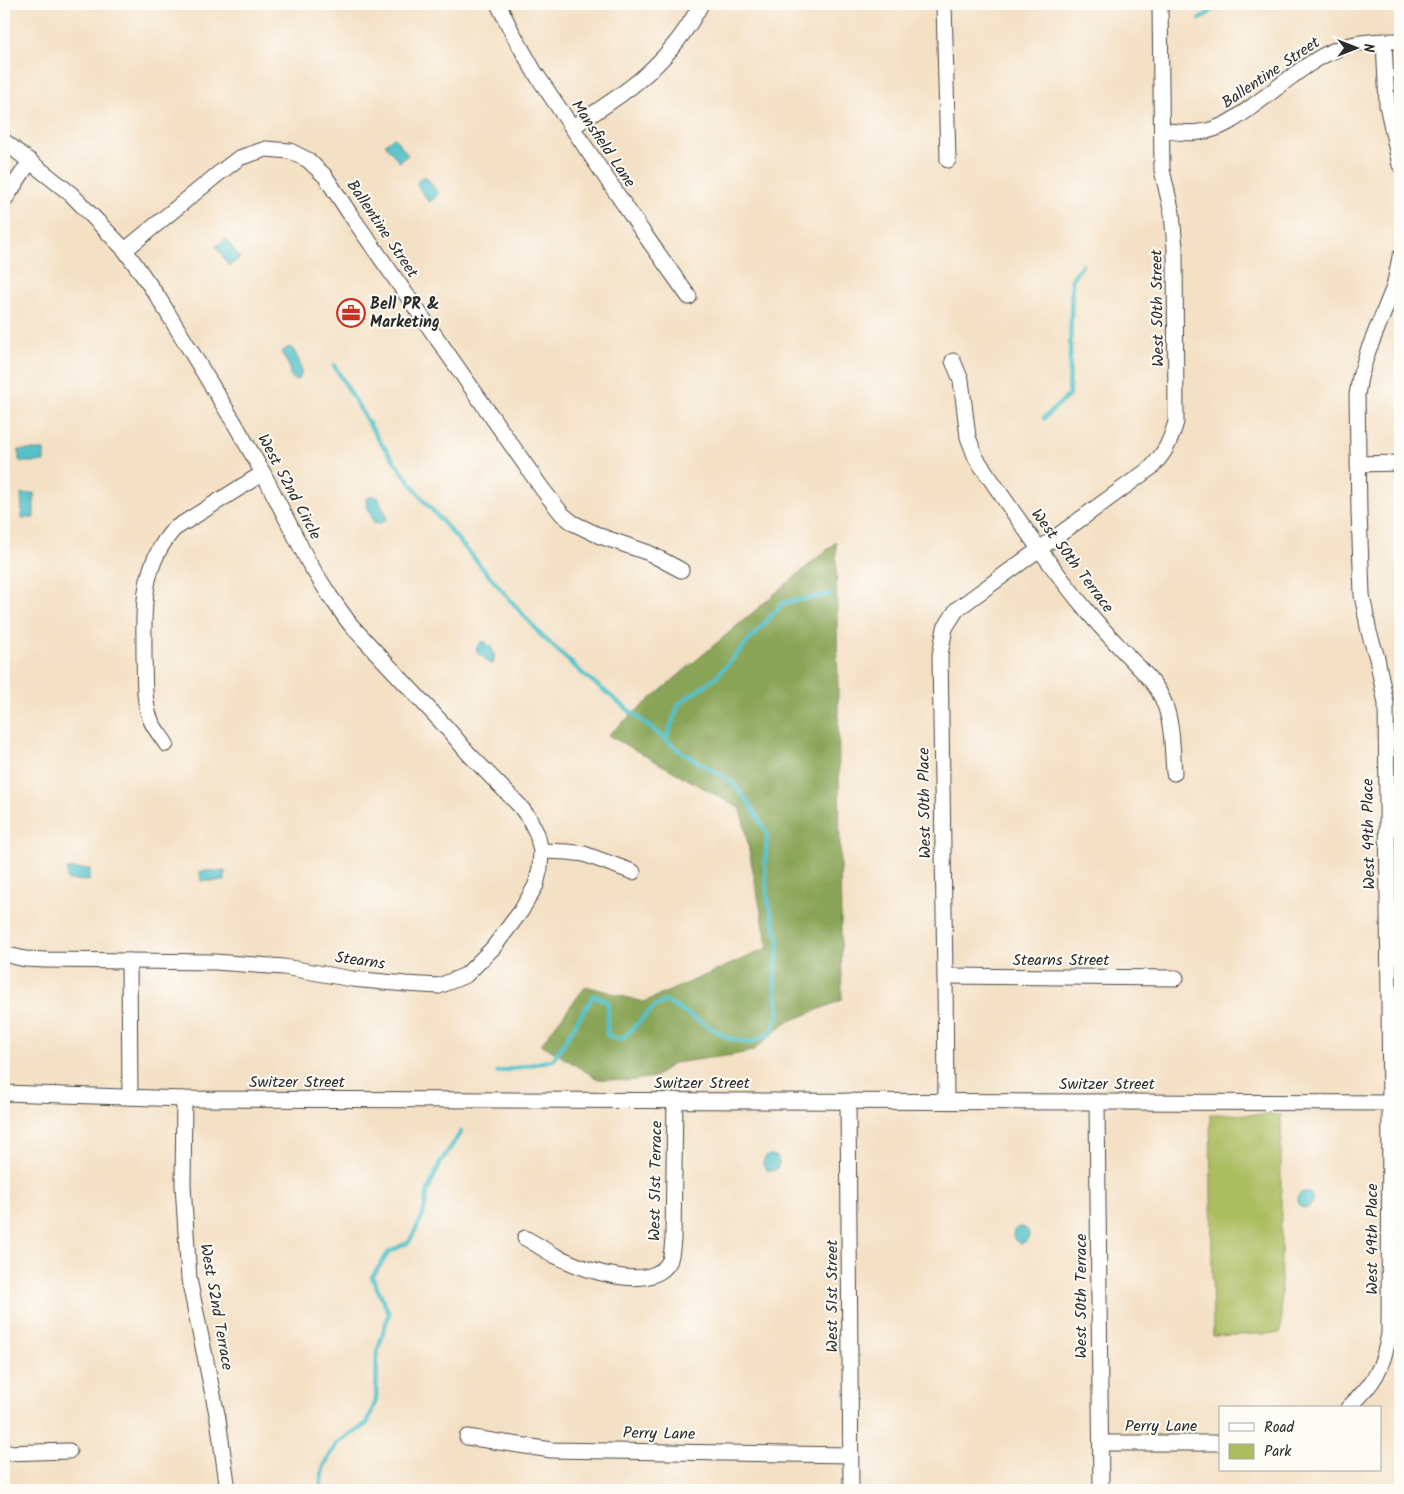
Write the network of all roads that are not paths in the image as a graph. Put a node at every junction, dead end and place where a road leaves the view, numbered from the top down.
1 (498, 4) edge
2 (701, 4) edge
3 (944, 4) edge
4 (1160, 4) edge
5 (1384, 41) junction
6 (1400, 41) edge
7 (572, 127) junction
8 (1162, 130) junction
9 (4, 141) edge
10 (948, 160) dead end
11 (30, 161) junction
12 (1400, 165) edge
13 (4, 201) edge
14 (125, 250) junction
15 (1400, 257) edge
16 (689, 297) dead end
17 (953, 361) dead end
18 (1400, 463) edge
19 (1358, 464) junction
20 (263, 473) junction
21 (1039, 549) junction
22 (681, 570) dead end
23 (166, 744) dead end
24 (1174, 773) dead end
25 (541, 851) junction
26 (633, 872) dead end
27 (4, 954) edge
28 (129, 961) junction
29 (945, 976) junction
30 (1176, 978) dead end
31 (4, 1093) edge
32 (130, 1097) junction
33 (184, 1099) junction
34 (675, 1100) junction
35 (848, 1101) junction
36 (946, 1101) junction
37 (1097, 1102) junction
38 (1395, 1103) edge
39 (525, 1238) dead end
40 (1350, 1406) edge
41 (468, 1437) dead end
42 (1101, 1443) junction
43 (1219, 1443) edge
44 (69, 1451) dead end
45 (4, 1453) edge
46 (851, 1455) junction
47 (228, 1490) edge
48 (852, 1490) edge
49 (1101, 1490) edge

1 - 7 street, Mansfield Lane
2 - 7 street
3 - 10 street
4 - 8 street, West 50th Street
5 - 6 street, Ballentine Street
5 - 8 street, Ballentine Street
5 - 12 street
7 - 16 street, Mansfield Lane
8 - 21 street, West 50th Street
9 - 11 street, West 52nd Circle
11 - 13 street
11 - 14 street, West 52nd Circle
14 - 20 street, West 52nd Circle
14 - 22 street, Ballentine Street
15 - 19 street, West 49th Place
17 - 21 street, West 50th Terrace
18 - 19 street
19 - 38 street, West 49th Place
20 - 23 street
20 - 25 street, West 52nd Circle
21 - 24 street, West 50th Terrace
21 - 29 street, West 50th Place
25 - 26 street
25 - 28 street, Stearns
27 - 28 street, Stearns
28 - 32 street
29 - 30 street, Stearns Street
29 - 36 street, West 50th Place
31 - 32 street, Switzer Street
32 - 33 street, Switzer Street
33 - 34 street, Switzer Street
33 - 47 street, West 52nd Terrace
34 - 35 street, Switzer Street
34 - 39 street, West 51st Terrace
35 - 36 street, Switzer Street
35 - 46 street, West 51st Street
36 - 37 street, Switzer Street
37 - 38 street, Switzer Street
37 - 42 street, West 50th Terrace
38 - 40 street, West 49th Place
41 - 46 street, Perry Lane
42 - 43 street, Perry Lane
42 - 49 street, West 50th Terrace
44 - 45 street
46 - 48 street, West 51st Street

